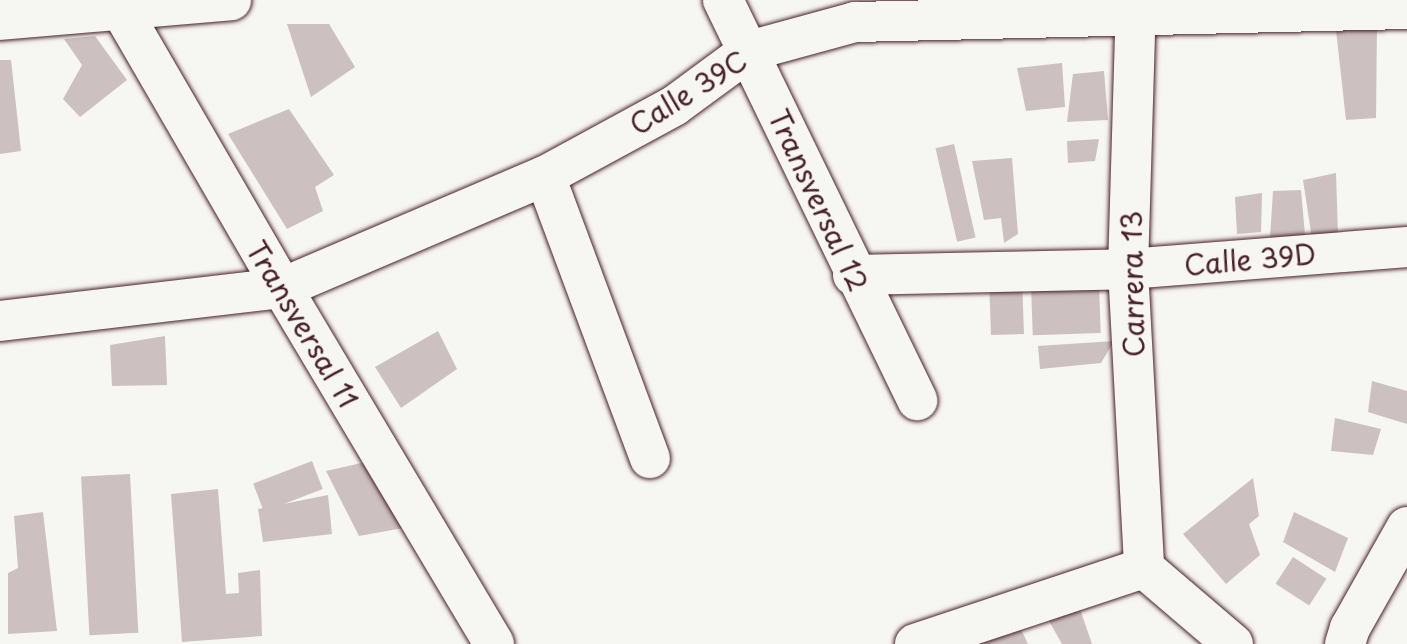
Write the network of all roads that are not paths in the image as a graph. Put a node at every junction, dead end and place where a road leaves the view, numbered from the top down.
1 (231, 0) edge
2 (723, 0) edge
3 (120, 4) edge
4 (1136, 6) edge
5 (1404, 6) edge
6 (0, 20) edge
7 (749, 51) junction
8 (545, 176) junction
9 (1407, 247) edge
10 (1128, 269) junction
11 (853, 275) junction
12 (282, 288) junction
13 (0, 321) edge
14 (917, 400) dead end
15 (650, 458) dead end
16 (1407, 527) edge
17 (1144, 568) junction
18 (1181, 601) junction
19 (494, 644) edge
20 (915, 644) edge
21 (1194, 644) edge
22 (1233, 644) edge
23 (1345, 644) edge

1 - 3 street
2 - 7 street, Transversal 12
3 - 6 street
3 - 12 street, Transversal 11
4 - 5 street, Calle 39C
4 - 7 street, Calle 39C
4 - 10 street, Carrera 13
7 - 8 street, Calle 39C
7 - 11 street, Transversal 12
8 - 12 street, Calle 39C
8 - 15 street
9 - 10 street, Calle 39D
10 - 11 street, Calle 39D
10 - 17 street, Carrera 13
11 - 14 street, Transversal 12
12 - 13 street, Calle 39C
12 - 19 street, Transversal 11
16 - 23 street
17 - 18 street
17 - 20 street
18 - 21 street
18 - 22 street

